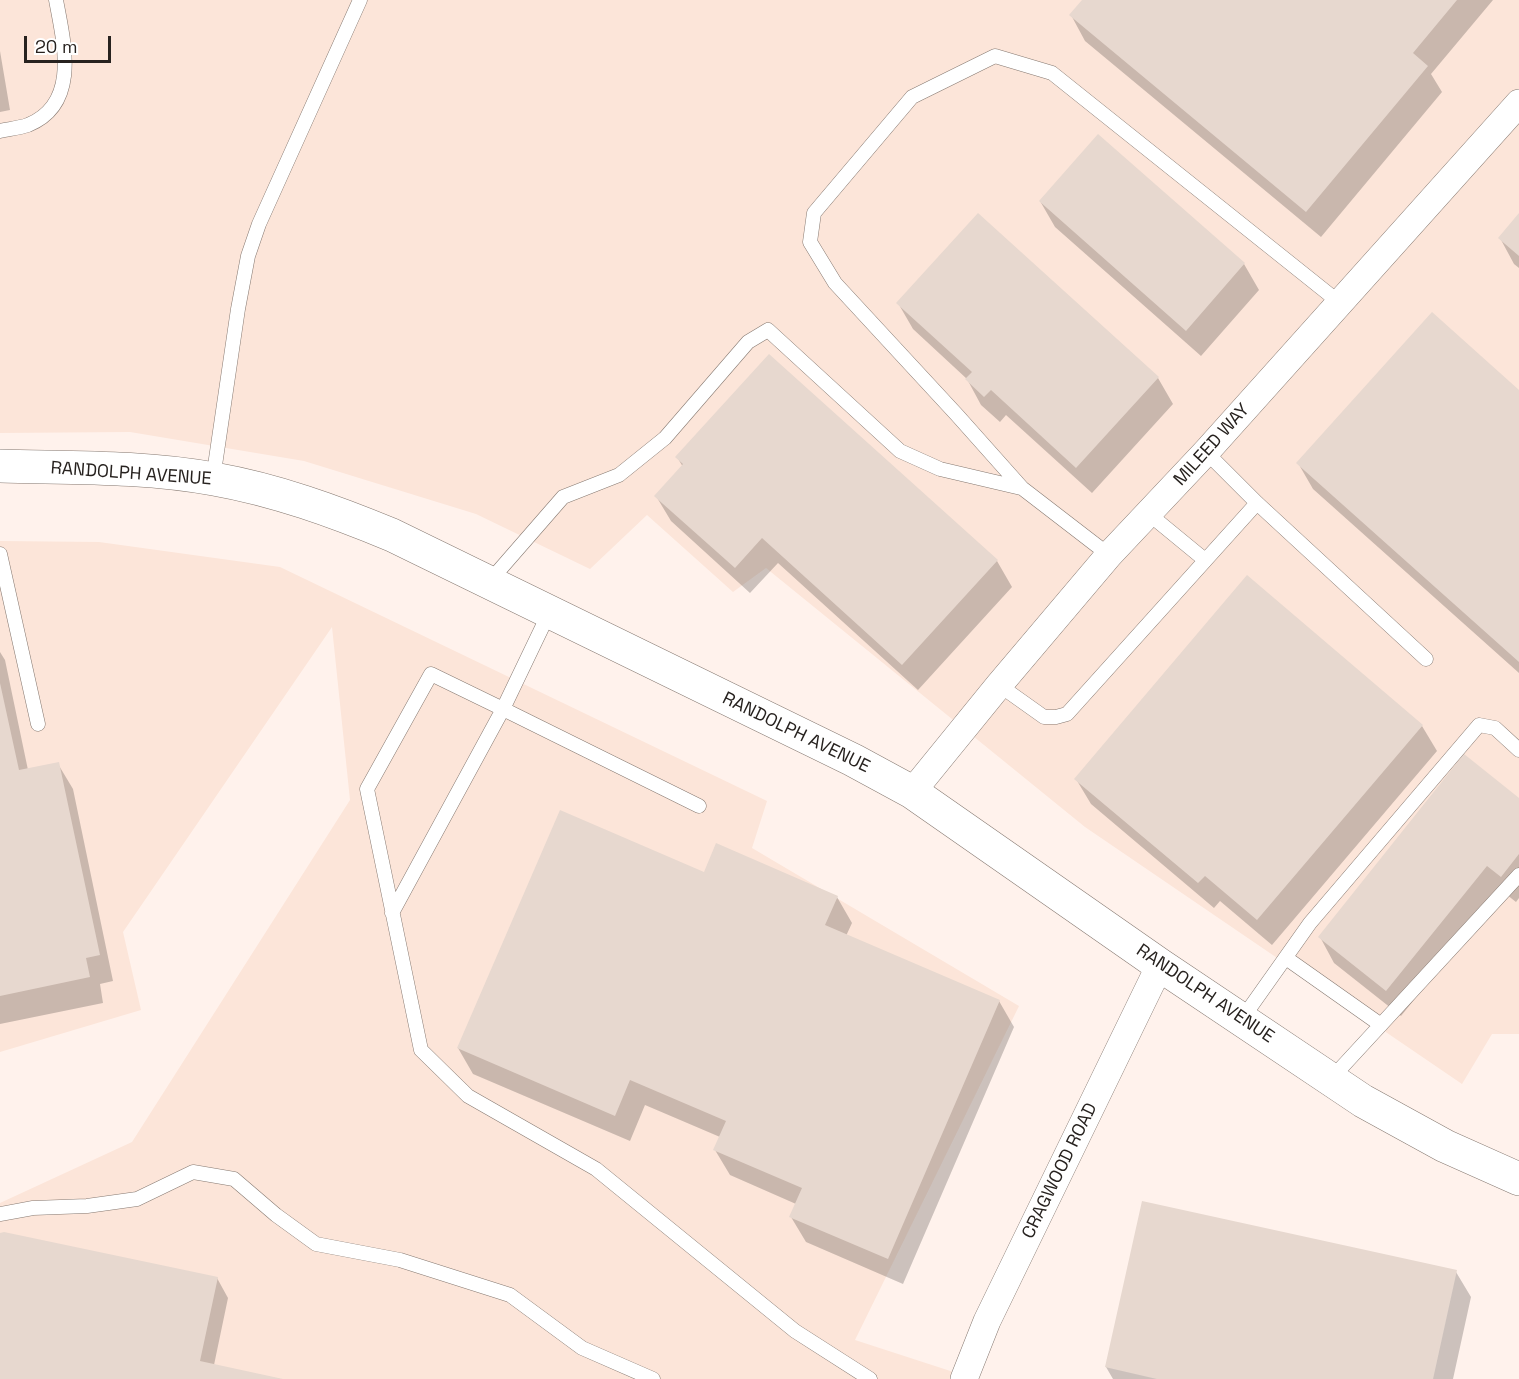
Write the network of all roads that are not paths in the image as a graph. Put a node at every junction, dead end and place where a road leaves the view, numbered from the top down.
1 (56, 0) edge
2 (360, 0) edge
3 (1519, 103) edge
4 (0, 131) edge
5 (1340, 303) junction
6 (1206, 452) junction
7 (0, 466) edge
8 (213, 479) junction
9 (1022, 488) junction
10 (1257, 503) junction
11 (1149, 514) junction
12 (0, 554) edge
13 (1109, 555) junction
14 (1205, 560) junction
15 (489, 582) junction
16 (549, 613) junction
17 (1426, 659) dead end
18 (999, 685) junction
19 (502, 709) junction
20 (38, 724) dead end
21 (1519, 750) edge
22 (912, 792) junction
23 (699, 806) dead end
24 (1519, 875) edge
25 (393, 913) junction
26 (1286, 958) junction
27 (1160, 965) junction
28 (1242, 1019) junction
29 (1381, 1025) junction
30 (1330, 1080) junction
31 (1519, 1179) edge
32 (0, 1214) edge
33 (653, 1379) edge
34 (870, 1379) edge
35 (964, 1379) edge

1 - 4 lane
2 - 8 lane
3 - 5 street, MILEED WAY
5 - 6 street, MILEED WAY
5 - 9 lane
6 - 10 lane
6 - 11 street, MILEED WAY
7 - 8 main road, RANDOLPH AVENUE
8 - 15 main road, RANDOLPH AVENUE
9 - 13 lane
9 - 15 lane
10 - 14 lane
10 - 17 lane
11 - 13 street, MILEED WAY
11 - 14 lane
12 - 20 lane
13 - 18 street, MILEED WAY
14 - 18 lane
15 - 16 main road, RANDOLPH AVENUE
16 - 19 lane
16 - 22 main road, RANDOLPH AVENUE
18 - 22 street, MILEED WAY
19 - 23 lane
19 - 25 lane
19 - 25 lane
21 - 26 lane
22 - 27 main road, RANDOLPH AVENUE
24 - 29 lane
25 - 34 lane
26 - 28 lane
26 - 29 lane
27 - 28 main road, RANDOLPH AVENUE
27 - 35 street, CRAGWOOD ROAD
28 - 30 main road, RANDOLPH AVENUE
29 - 30 lane
30 - 31 main road, RANDOLPH AVENUE
32 - 33 lane

